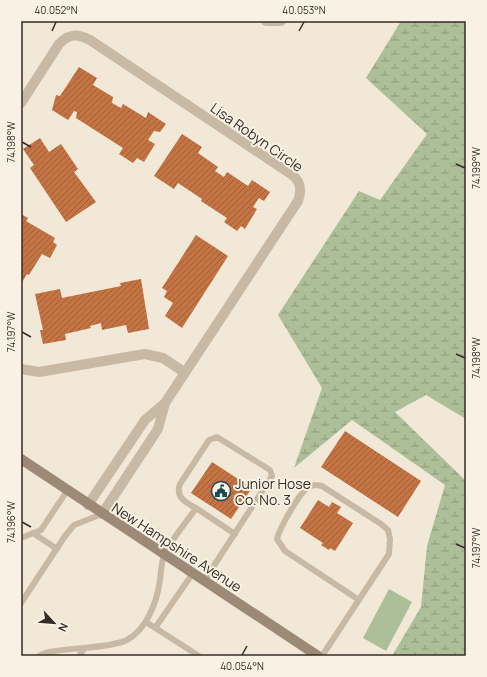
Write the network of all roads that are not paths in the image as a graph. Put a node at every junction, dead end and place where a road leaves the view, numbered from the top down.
1 (266, 21) edge
2 (281, 21) edge
3 (24, 91) edge
4 (21, 103) edge
5 (21, 369) edge
6 (184, 372) junction
7 (165, 403) junction
8 (21, 459) edge
9 (67, 491) junction
10 (88, 505) junction
11 (196, 508) junction
12 (102, 514) junction
13 (33, 533) junction
14 (235, 534) junction
15 (21, 538) edge
16 (56, 549) junction
17 (164, 554) junction
18 (193, 573) junction
19 (204, 581) junction
20 (359, 600) junction
21 (21, 603) edge
22 (146, 622) junction
23 (155, 628) junction
24 (84, 649) junction
25 (39, 656) edge
26 (79, 656) edge
27 (199, 656) edge
28 (318, 656) edge
29 (322, 656) edge

1 - 2 street
3 - 4 street, Lisa Robyn Circle
3 - 6 street, Lisa Robyn Circle
5 - 6 street
6 - 7 street, Lisa Robyn Circle
7 - 10 street, Lisa Robyn Circle
7 - 12 street, Lisa Robyn Circle
8 - 9 main road, New Hampshire Avenue
9 - 10 main road, New Hampshire Avenue
9 - 13 lane
10 - 12 main road, New Hampshire Avenue
11 - 14 lane
11 - 14 lane
11 - 17 lane
12 - 16 lane
12 - 17 main road, New Hampshire Avenue
13 - 15 lane
13 - 16 lane
14 - 19 lane
16 - 21 lane
17 - 18 main road, New Hampshire Avenue
17 - 22 lane
18 - 19 main road, New Hampshire Avenue
18 - 23 lane
19 - 28 main road, New Hampshire Avenue
20 - 20 lane
20 - 29 lane
22 - 23 lane
22 - 24 lane
23 - 27 lane
24 - 25 lane
24 - 26 lane

